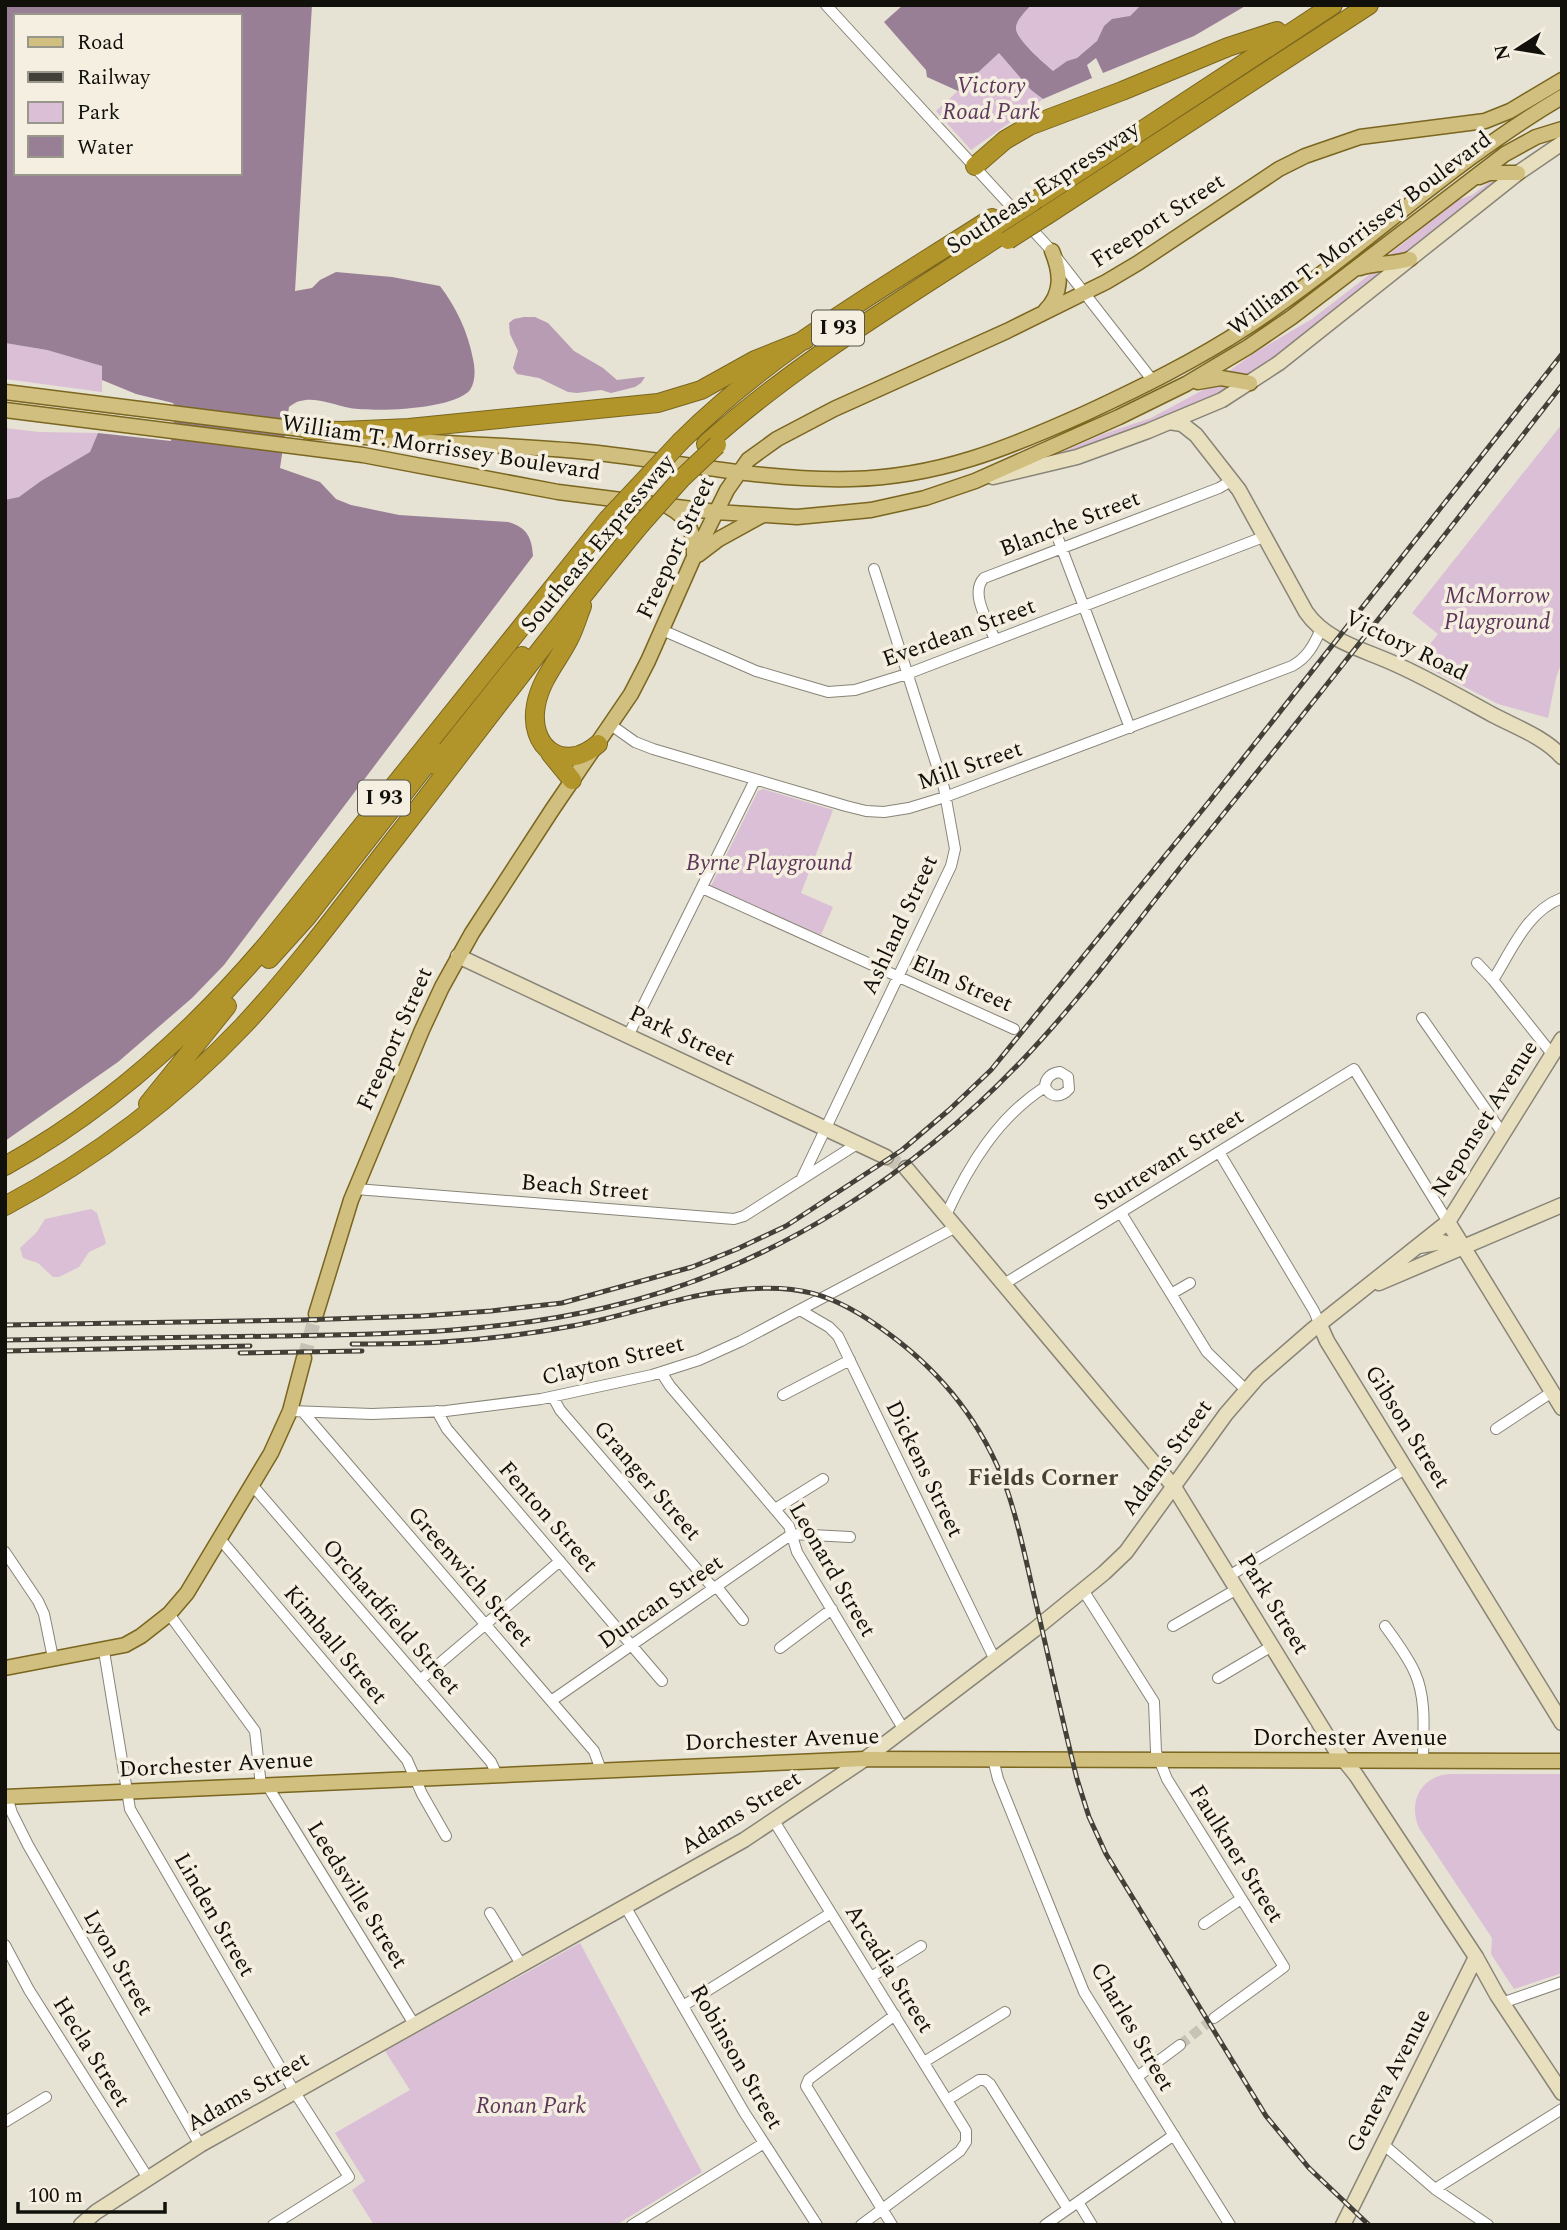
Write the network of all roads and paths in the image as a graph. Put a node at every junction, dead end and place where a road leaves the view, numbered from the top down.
1 (826, 5) edge
2 (1316, 5) edge
3 (1333, 5) edge
4 (1354, 5) edge
5 (1368, 5) edge
6 (1277, 31) junction
7 (1562, 80) edge
8 (1562, 97) edge
9 (1480, 122) junction
10 (1562, 129) edge
11 (1562, 144) edge
12 (1488, 145) junction
13 (975, 166) junction
14 (1518, 173) junction
15 (1462, 186) junction
16 (1037, 205) junction
17 (1000, 229) junction
18 (1052, 251) junction
19 (1410, 259) junction
20 (1349, 274) junction
21 (1084, 292) junction
22 (1044, 312) junction
23 (804, 340) junction
24 (1153, 381) junction
25 (1250, 383) junction
26 (5, 392) edge
27 (1171, 392) junction
28 (1210, 406) junction
29 (5, 410) edge
30 (1169, 422) junction
31 (1196, 435) junction
32 (307, 439) junction
33 (698, 444) junction
34 (739, 471) junction
35 (975, 481) junction
36 (1231, 481) junction
37 (662, 505) junction
38 (716, 512) junction
39 (763, 516) junction
40 (624, 522) junction
41 (1054, 528) dead end
42 (1266, 536) junction
43 (1062, 548) junction
44 (694, 557) junction
45 (874, 569) dead end
46 (589, 588) junction
47 (1084, 607) junction
48 (1321, 629) junction
49 (662, 630) junction
50 (995, 640) junction
51 (907, 674) junction
52 (611, 725) junction
53 (1130, 728) junction
54 (598, 744) junction
55 (545, 748) junction
56 (1562, 757) edge
57 (572, 779) junction
58 (755, 780) junction
59 (945, 797) junction
60 (702, 888) junction
61 (1562, 898) edge
62 (458, 956) junction
63 (1477, 963) dead end
64 (898, 976) junction
65 (1493, 979) junction
66 (234, 998) junction
67 (1422, 1018) dead end
68 (1014, 1028) dead end
69 (628, 1036) junction
70 (1562, 1039) edge
71 (1552, 1054) junction
72 (150, 1066) junction
73 (1045, 1087) dead end
74 (825, 1129) junction
75 (126, 1131) junction
76 (1503, 1134) junction
77 (858, 1144) junction
78 (1219, 1152) junction
79 (886, 1157) tunnel mouth
80 (5, 1166) edge
81 (905, 1168) tunnel mouth
82 (801, 1180) junction
83 (356, 1189) junction
84 (1562, 1205) edge
85 (5, 1206) edge
86 (1121, 1213) junction
87 (946, 1215) junction
88 (1448, 1222) junction
89 (956, 1227) junction
90 (1419, 1246) junction
91 (1462, 1247) junction
92 (1004, 1283) junction
93 (1190, 1283) dead end
94 (1361, 1291) junction
95 (1171, 1294) junction
96 (800, 1310) junction
97 (316, 1314) tunnel mouth
98 (1320, 1325) junction
99 (304, 1358) tunnel mouth
100 (850, 1360) junction
101 (661, 1373) junction
102 (1246, 1390) junction
103 (1552, 1392) junction
104 (783, 1395) dead end
105 (554, 1397) junction
106 (1562, 1408) edge
107 (296, 1411) junction
108 (437, 1411) junction
109 (1496, 1429) dead end
110 (1405, 1469) junction
111 (823, 1479) dead end
112 (253, 1486) junction
113 (1174, 1487) junction
114 (775, 1509) junction
115 (792, 1534) junction
116 (850, 1537) dead end
117 (220, 1539) junction
118 (5, 1552) edge
119 (560, 1561) junction
120 (1229, 1576) junction
121 (715, 1588) junction
122 (1237, 1589) junction
123 (1083, 1590) junction
124 (831, 1609) junction
125 (169, 1614) junction
126 (743, 1620) dead end
127 (485, 1624) junction
128 (1173, 1626) dead end
129 (1385, 1626) dead end
130 (632, 1645) junction
131 (1272, 1646) junction
132 (780, 1648) dead end
133 (104, 1651) junction
134 (53, 1658) junction
135 (995, 1660) junction
136 (5, 1668) edge
137 (1218, 1678) dead end
138 (421, 1680) junction
139 (663, 1681) dead end
140 (551, 1701) junction
141 (1562, 1723) edge
142 (904, 1730) junction
143 (865, 1759) junction
144 (993, 1759) junction
145 (1158, 1760) junction
146 (1344, 1760) junction
147 (1423, 1761) junction
148 (1562, 1761) edge
149 (601, 1770) junction
150 (496, 1775) junction
151 (416, 1779) junction
152 (264, 1786) junction
153 (126, 1792) junction
154 (6, 1797) edge
155 (774, 1821) junction
156 (446, 1836) dead end
157 (1241, 1899) junction
158 (625, 1906) junction
159 (490, 1913) dead end
160 (831, 1913) junction
161 (1204, 1924) dead end
162 (5, 1945) edge
163 (921, 1946) dead end
164 (1476, 1957) junction
165 (521, 1964) junction
166 (871, 1977) junction
167 (1562, 1982) edge
168 (1502, 2003) junction
169 (683, 2006) junction
170 (1005, 2012) dead end
171 (895, 2015) junction
172 (1214, 2018) tunnel mouth
173 (414, 2024) junction
174 (1180, 2045) tunnel mouth
175 (924, 2062) junction
176 (1137, 2077) junction
177 (294, 2091) junction
178 (1562, 2093) edge
179 (46, 2097) dead end
180 (947, 2099) junction
181 (1562, 2109) edge
182 (5, 2122) edge
183 (1174, 2135) junction
184 (764, 2143) junction
185 (1384, 2144) junction
186 (200, 2145) junction
187 (148, 2178) junction
188 (1435, 2189) junction
189 (1078, 2202) junction
190 (882, 2209) junction
191 (1068, 2209) junction
192 (647, 2221) edge
193 (85, 2224) edge
194 (273, 2225) edge
195 (632, 2225) edge
196 (817, 2225) edge
197 (862, 2225) edge
198 (892, 2225) edge
199 (1045, 2225) edge
200 (1092, 2225) edge
201 (1230, 2225) edge
202 (1343, 2225) edge
203 (1488, 2225) edge

1 - 13 street
2 - 6 highway, Southeast Expressway / I 93
3 - 16 highway, I 93
4 - 16 highway, I 93
5 - 16 highway, Southeast Expressway / I 93
6 - 13 highway
6 - 16 highway, Southeast Expressway / I 93
7 - 9 main road, Freeport Street
8 - 12 main road, William T. Morrissey Boulevard
9 - 12 main road
9 - 21 main road, Freeport Street
10 - 15 main road, William T. Morrissey Boulevard
11 - 14 main road
12 - 24 main road, William T. Morrissey Boulevard
13 - 18 street
14 - 15 main road
14 - 19 main road
15 - 20 main road, William T. Morrissey Boulevard
16 - 17 highway, Southeast Expressway / I 93, bridge
16 - 17 highway, Southeast Expressway / I 93
17 - 23 highway, Southeast Expressway / I 93
17 - 33 highway, Southeast Expressway / I 93
17 - 33 highway, I 93
18 - 21 street
18 - 22 main road
19 - 20 main road
19 - 25 main road
20 - 27 main road, William T. Morrissey Boulevard
21 - 22 main road, Freeport Street
21 - 24 street
22 - 34 main road, Freeport Street
23 - 32 highway
23 - 33 highway, Southeast Expressway / I 93
24 - 34 main road, William T. Morrissey Boulevard
25 - 27 main road
25 - 28 main road
26 - 32 main road, William T. Morrissey Boulevard
27 - 35 main road, William T. Morrissey Boulevard
28 - 30 main road
28 - 31 main road
29 - 32 main road, William T. Morrissey Boulevard
30 - 31 main road, Victory Road
30 - 35 main road
31 - 36 main road, Victory Road
32 - 34 main road, William T. Morrissey Boulevard
32 - 37 main road, William T. Morrissey Boulevard
33 - 40 highway, Southeast Expressway / I 93, bridge
33 - 40 highway, Southeast Expressway / I 93, bridge
34 - 38 main road, Freeport Street
35 - 39 main road, William T. Morrissey Boulevard
36 - 42 main road, Victory Road
36 - 43 street, Blanche Street
37 - 38 main road, William T. Morrissey Boulevard
37 - 44 main road
38 - 39 main road, William T. Morrissey Boulevard
38 - 44 main road, Freeport Street
39 - 44 main road
40 - 46 highway, Southeast Expressway / I 93
40 - 66 highway, I 93
40 - 72 highway, Southeast Expressway / I 93
41 - 43 street
42 - 47 street, Everdean Street
42 - 48 main road, Victory Road
43 - 47 street
43 - 50 street, Blanche Street
44 - 49 main road, Freeport Street
45 - 51 street, Ashland Street
46 - 55 highway
46 - 75 highway, Southeast Expressway / I 93
47 - 50 street, Everdean Street
47 - 53 street
48 - 53 street, Mill Street
48 - 56 main road, Victory Road
49 - 51 street, Everdean Street
49 - 52 main road, Freeport Street
50 - 51 street, Everdean Street
51 - 59 street, Ashland Street
52 - 54 main road, Freeport Street
52 - 58 street, Mill Street
53 - 59 street, Mill Street
54 - 55 highway
54 - 57 main road, Freeport Street
55 - 57 highway
57 - 62 main road, Freeport Street
58 - 59 street, Mill Street
58 - 60 street
59 - 64 street, Ashland Street
60 - 64 street, Elm Street
60 - 69 street
61 - 65 street
62 - 69 main road, Park Street
62 - 83 main road, Freeport Street
63 - 65 street
64 - 68 street, Elm Street
64 - 74 street, Ashland Street
65 - 71 street
66 - 72 highway, I 93
66 - 75 highway, I 93
67 - 76 street
69 - 74 main road, Park Street
70 - 71 main road, Neponset Avenue
71 - 76 main road, Neponset Avenue
72 - 80 highway, Southeast Expressway / I 93
73 - 87 street
74 - 77 main road, Park Street
74 - 82 street
75 - 85 highway, Southeast Expressway / I 93
76 - 88 main road, Neponset Avenue
77 - 79 main road, Park Street
77 - 82 street, Beach Street
78 - 86 street, Sturtevant Street
78 - 88 street, Sturtevant Street
78 - 98 street, Gibson Street
81 - 87 main road, Park Street
82 - 83 street, Beach Street
83 - 97 main road, Freeport Street
84 - 91 main road, Adams Street
86 - 92 street, Sturtevant Street
86 - 95 street
87 - 89 main road, Park Street
88 - 90 main road, Adams Street
88 - 91 main road
89 - 92 main road, Park Street
89 - 96 street, Clayton Street
90 - 91 main road, Adams Street
90 - 94 main road, Adams Street
91 - 94 main road, Adams Street
91 - 103 main road
92 - 113 main road, Park Street
93 - 95 street
94 - 98 main road, Adams Street
95 - 102 street
96 - 100 street, Dickens Street
96 - 101 street, Clayton Street
98 - 102 main road, Adams Street
98 - 110 main road, Gibson Street
99 - 107 main road
100 - 104 street
100 - 135 street, Dickens Street
101 - 105 street, Clayton Street
101 - 114 street, Leonard Street
102 - 113 main road, Adams Street
103 - 106 main road
103 - 109 street
105 - 108 street, Clayton Street
105 - 121 street, Granger Street
107 - 108 street, Clayton Street
107 - 112 main road
107 - 127 street, Greenwich Street
108 - 119 street, Fenton Street
110 - 120 street
110 - 141 main road, Gibson Street
111 - 114 street
112 - 117 main road
112 - 138 street, Orchardfield Street
113 - 120 main road, Park Street
113 - 123 main road, Adams Street
114 - 115 street, Leonard Street
115 - 116 street
115 - 121 street, Duncan Street
115 - 124 street, Leonard Street
117 - 125 main road
117 - 151 street, Kimball Street
118 - 134 street
119 - 127 street
119 - 130 street, Fenton Street
120 - 122 main road, Park Street
121 - 126 street, Granger Street
121 - 130 street, Duncan Street
122 - 128 street
122 - 131 main road, Park Street
123 - 135 main road, Adams Street
123 - 145 street
124 - 132 street
124 - 142 street, Leonard Street
125 - 133 main road
125 - 152 street
127 - 138 street
127 - 140 street, Greenwich Street
129 - 147 street
130 - 139 street, Fenton Street
130 - 140 street, Duncan Street
131 - 137 street
131 - 146 main road, Park Street
133 - 134 main road
133 - 153 street, Linden Street
134 - 136 main road
135 - 142 main road, Adams Street
138 - 150 street, Orchardfield Street
140 - 149 street, Greenwich Street
142 - 143 main road, Adams Street
143 - 144 main road, Dorchester Avenue
143 - 149 main road, Dorchester Avenue
143 - 155 main road, Adams Street
144 - 145 main road, Dorchester Avenue
144 - 176 street, Charles Street
145 - 146 main road, Dorchester Avenue
145 - 157 street, Faulkner Street
146 - 147 main road, Dorchester Avenue
146 - 164 main road, Park Street
147 - 148 main road, Dorchester Avenue
149 - 150 main road, Dorchester Avenue
150 - 151 main road, Dorchester Avenue
151 - 152 main road, Dorchester Avenue
151 - 156 street, Kimball Street
152 - 153 main road, Dorchester Avenue
152 - 173 street, Leedsville Street
153 - 154 main road, Dorchester Avenue
153 - 177 street, Linden Street
154 - 186 street, Lyon Street
155 - 158 main road, Adams Street
155 - 160 street, Arcadia Street
157 - 161 street
157 - 172 street, Faulkner Street
158 - 165 main road, Adams Street
158 - 169 street, Robinson Street
159 - 165 street
160 - 166 street, Arcadia Street
160 - 169 street
162 - 187 street, Hecla Street
163 - 166 street
164 - 168 main road, Park Street
164 - 185 main road, Geneva Avenue
165 - 173 main road, Adams Street
166 - 171 street, Arcadia Street
167 - 168 street
168 - 178 main road, Park Street
169 - 184 street, Robinson Street
170 - 175 street
171 - 175 street, Arcadia Street
171 - 190 street
173 - 177 main road, Adams Street
174 - 176 street
175 - 180 street, Arcadia Street
176 - 183 street, Charles Street
177 - 186 main road, Adams Street
177 - 194 street, Linden Street
179 - 182 street
180 - 190 street, Arcadia Street
180 - 191 street
181 - 188 street
183 - 189 street
183 - 201 street, Charles Street
184 - 192 street
184 - 196 street, Robinson Street
185 - 188 street
185 - 202 main road, Geneva Avenue
186 - 187 main road, Adams Street
187 - 193 main road, Adams Street
188 - 203 street
189 - 191 street
189 - 200 street
190 - 197 street
190 - 198 street
191 - 199 street
192 - 195 street

